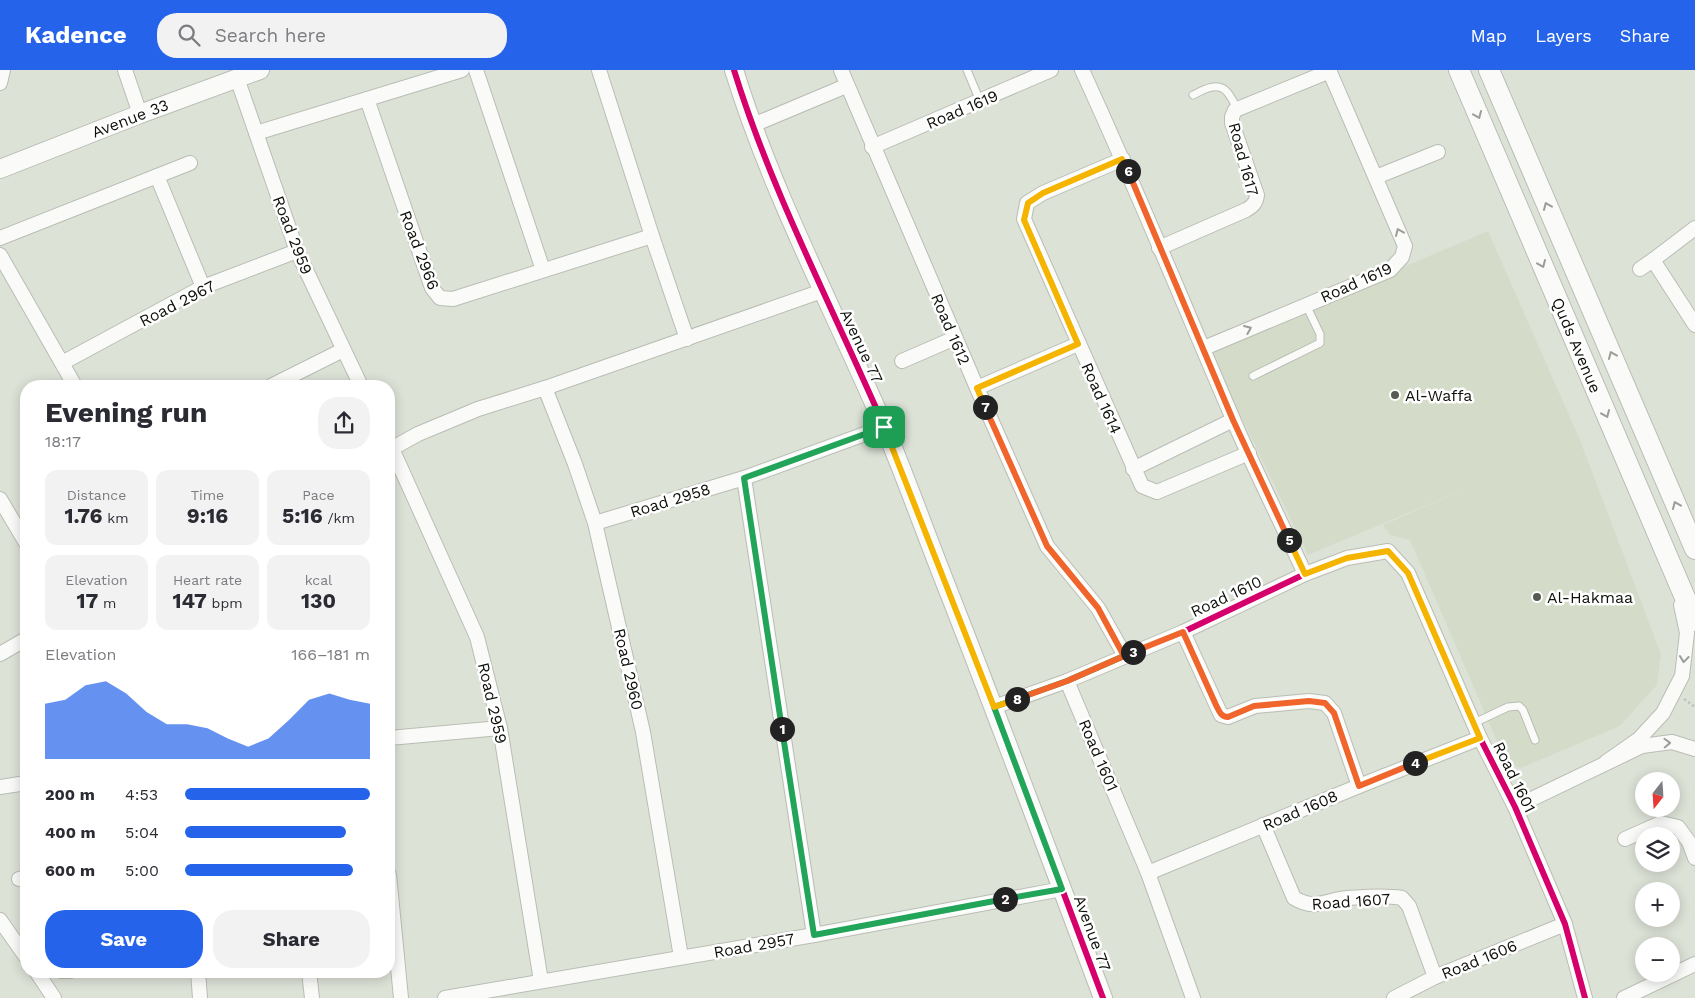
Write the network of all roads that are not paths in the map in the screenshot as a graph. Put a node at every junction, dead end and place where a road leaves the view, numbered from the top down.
1 (3, 70) edge
2 (124, 70) edge
3 (260, 70) edge
4 (462, 70) edge
5 (476, 70) edge
6 (599, 70) edge
7 (734, 70) edge
8 (841, 70) edge
9 (967, 70) edge
10 (1051, 70) edge
11 (1082, 70) edge
12 (1459, 70) edge
13 (1489, 70) edge
14 (1330, 71) edge
15 (237, 78) junction
16 (0, 83) edge
17 (846, 86) junction
18 (1193, 95) dead end
19 (367, 99) junction
20 (980, 101) junction
21 (1238, 109) junction
22 (140, 114) junction
23 (752, 125) junction
24 (256, 133) junction
25 (872, 147) junction
26 (1438, 152) dead end
27 (1122, 159) junction
28 (190, 163) dead end
29 (0, 169) edge
30 (157, 176) junction
31 (1376, 177) junction
32 (1695, 228) edge
33 (652, 236) junction
34 (0, 238) edge
35 (1159, 248) junction
36 (297, 251) junction
37 (0, 255) edge
38 (1653, 260) junction
39 (1640, 269) dead end
40 (542, 270) junction
41 (203, 287) junction
42 (822, 291) junction
43 (1306, 305) junction
44 (1695, 325) edge
45 (955, 338) junction
46 (687, 339) junction
47 (1078, 344) junction
48 (1204, 348) junction
49 (342, 350) junction
50 (902, 360) dead end
51 (62, 363) junction
52 (1253, 376) dead end
53 (72, 380) edge
54 (283, 380) edge
55 (358, 380) edge
56 (545, 388) junction
57 (977, 388) junction
58 (1233, 420) junction
59 (884, 427) junction
60 (395, 444) edge
61 (1249, 453) junction
62 (395, 457) edge
63 (1133, 469) junction
64 (744, 478) junction
65 (1, 504) edge
66 (595, 523) junction
67 (20, 534) edge
68 (1695, 550) edge
69 (1388, 551) joint
70 (1305, 574) junction
71 (1676, 576) junction
72 (1695, 621) edge
73 (1183, 632) junction
74 (20, 642) edge
75 (0, 654) edge
76 (1124, 656) junction
77 (1067, 681) junction
78 (994, 707) junction
79 (1474, 723) junction
80 (500, 728) junction
81 (395, 737) edge
82 (1480, 738) junction
83 (1535, 740) dead end
84 (1695, 749) edge
85 (1606, 762) junction
86 (20, 784) edge
87 (1359, 786) junction
88 (0, 787) edge
89 (1515, 806) junction
90 (1264, 825) junction
91 (1625, 839) dead end
92 (1695, 858) edge
93 (1148, 874) junction
94 (1062, 889) junction
95 (0, 920) edge
96 (1565, 924) junction
97 (814, 935) junction
98 (395, 936) edge
99 (20, 948) edge
100 (681, 958) junction
101 (1695, 964) edge
102 (1435, 977) junction
103 (41, 978) edge
104 (199, 978) edge
105 (310, 978) edge
106 (541, 981) junction
107 (54, 998) edge
108 (200, 998) edge
109 (312, 998) edge
110 (401, 998) edge
111 (445, 998) edge
112 (1103, 998) edge
113 (1193, 998) edge
114 (1394, 998) edge
115 (1585, 998) edge
116 (1624, 998) edge

1 - 16 street
2 - 22 street
3 - 15 street, Avenue 33
4 - 19 street
5 - 40 street
6 - 33 street
7 - 23 street, Avenue 77
8 - 17 street, Road 1612
9 - 20 lane
10 - 20 street, Road 1619
11 - 27 street
12 -> 71 main road, Quds Avenue
68 -> 13 main road, Quds Avenue
14 - 21 street, Road 1617
14 - 31 street, Road 1619
15 - 22 street, Avenue 33
15 - 24 street, Road 2959
17 - 23 street
17 - 25 street, Road 1612
18 - 21 lane
19 - 24 street
19 - 40 street, Road 2966
20 - 25 street, Road 1619
21 - 35 street, Road 1617
22 - 29 street, Avenue 33
23 - 42 street, Avenue 77
24 - 36 street, Road 2959
25 - 45 street, Road 1612
26 - 31 street
27 - 35 street
27 - 47 street, Road 1614
28 - 30 street
30 - 34 street
30 - 41 street
43 -> 31 street, Road 1619
32 - 38 street
33 - 40 street, Road 2966
33 - 46 street
35 - 48 street
36 - 41 street, Road 2967
36 - 49 street, Road 2959
37 - 51 street
38 - 39 street
38 - 44 street
41 - 51 street, Road 2967
42 - 46 street
42 - 59 street, Avenue 77
48 -> 43 street, Road 1619
43 - 52 lane
45 - 50 street
45 - 57 street, Road 1612
46 - 56 street
47 - 57 street
47 - 63 street, Road 1614
48 - 58 street
49 - 54 street
49 - 55 street, Road 2959
51 - 53 street
56 - 60 street
56 - 66 street, Road 2960
57 - 76 street, Road 1612
58 - 61 street
58 - 63 street
59 - 64 street, Road 2958
59 - 78 street, Avenue 77
61 - 63 street, Road 1614
61 - 70 street
62 - 80 street, Road 2959
64 - 66 street, Road 2958
64 - 97 street
65 - 67 street
66 - 100 street, Road 2960
69 - 70 street, Road 1610
69 - 79 street, Road 1601
70 - 73 street, Road 1610
71 - 72 main road, Quds Avenue
71 -> 85 street, Road 1601
73 - 76 street, Road 1610
73 - 87 street
74 - 75 street
76 - 77 street, Road 1610
77 - 78 street, Road 1610
77 - 93 street, Road 1601
78 - 94 street, Avenue 77
79 - 82 street, Road 1601
79 - 83 lane
80 - 81 street
80 - 106 street, Road 2959
82 - 87 street, Road 1608
82 - 89 street, Road 1601
85 -> 84 street, Road 1601
85 - 89 street, Road 1601
86 - 88 street
87 - 90 street, Road 1608
89 - 96 street, Road 1601
90 - 93 street, Road 1608
90 - 102 street, Road 1607
91 - 92 street
93 - 113 street, Road 1601
94 - 97 street, Road 2957
94 - 112 street, Avenue 77
95 - 99 street
96 - 102 street, Road 1606
96 - 115 street, Road 1601
97 - 100 street, Road 2957
98 - 110 street
100 - 106 street, Road 2957
101 - 116 street
102 - 114 street, Road 1606
103 - 107 street
104 - 108 street
105 - 109 street
106 - 111 street, Road 2957

